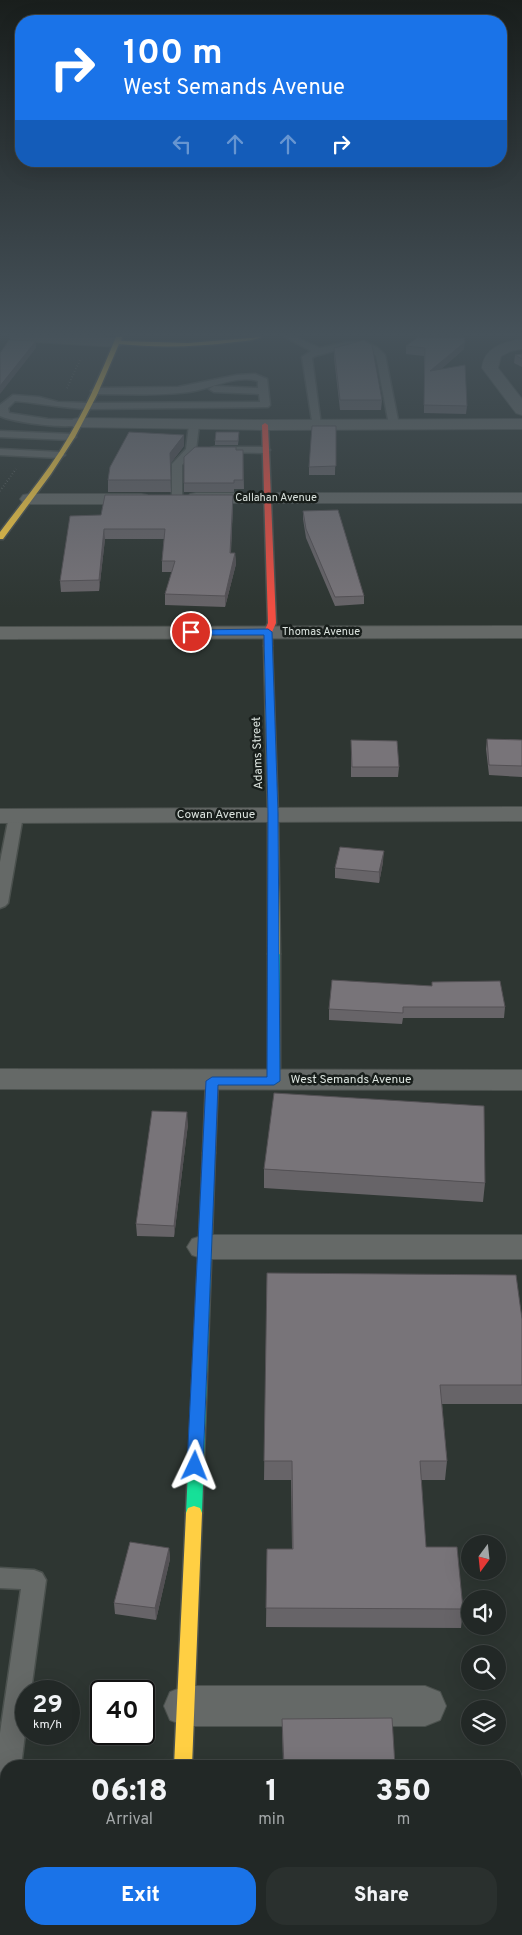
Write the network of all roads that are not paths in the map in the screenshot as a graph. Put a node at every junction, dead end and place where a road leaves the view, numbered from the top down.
1 (66, 427) edge
2 (76, 427) edge
3 (139, 427) edge
4 (194, 427) edge
5 (265, 427) edge
6 (75, 430) junction
7 (0, 434) edge
8 (190, 450) junction
9 (266, 450) junction
10 (0, 452) edge
11 (60, 455) junction
12 (177, 498) junction
13 (267, 498) junction
14 (522, 498) edge
15 (30, 499) junction
16 (0, 537) edge
17 (0, 632) edge
18 (268, 632) junction
19 (522, 632) edge
20 (273, 814) junction
21 (522, 814) edge
22 (8, 816) edge
23 (0, 904) edge
24 (0, 1079) edge
25 (522, 1080) edge
26 (212, 1081) junction
27 (274, 1081) junction
28 (204, 1247) junction
29 (522, 1247) edge
30 (0, 1578) edge
31 (185, 1706) junction
32 (425, 1706) dead end
33 (9, 1760) edge
34 (184, 1760) edge

1 - 6 lane
2 - 6 street
3 - 6 street
4 - 8 lane
5 - 9 street, Adams Street
6 - 7 lane
6 - 11 street
8 - 9 lane
8 - 12 lane
9 - 13 street, Adams Street
10 - 11 lane
11 - 15 street
12 - 13 street, Callahan Avenue
12 - 15 street, Callahan Avenue
13 - 14 street, Callahan Avenue
13 - 18 street, Adams Street
15 - 16 street
17 - 18 street, Thomas Avenue
18 - 19 street, Thomas Avenue
18 - 20 street, Adams Street
20 - 21 street, Cowan Avenue
20 - 22 street, Cowan Avenue
20 - 27 street, Adams Street
22 - 23 lane
24 - 26 street, West Semands Avenue
25 - 27 street, West Semands Avenue
26 - 27 street, West Semands Avenue
26 - 28 street
28 - 29 street
28 - 31 street
30 - 33 lane
31 - 32 street
31 - 34 street

